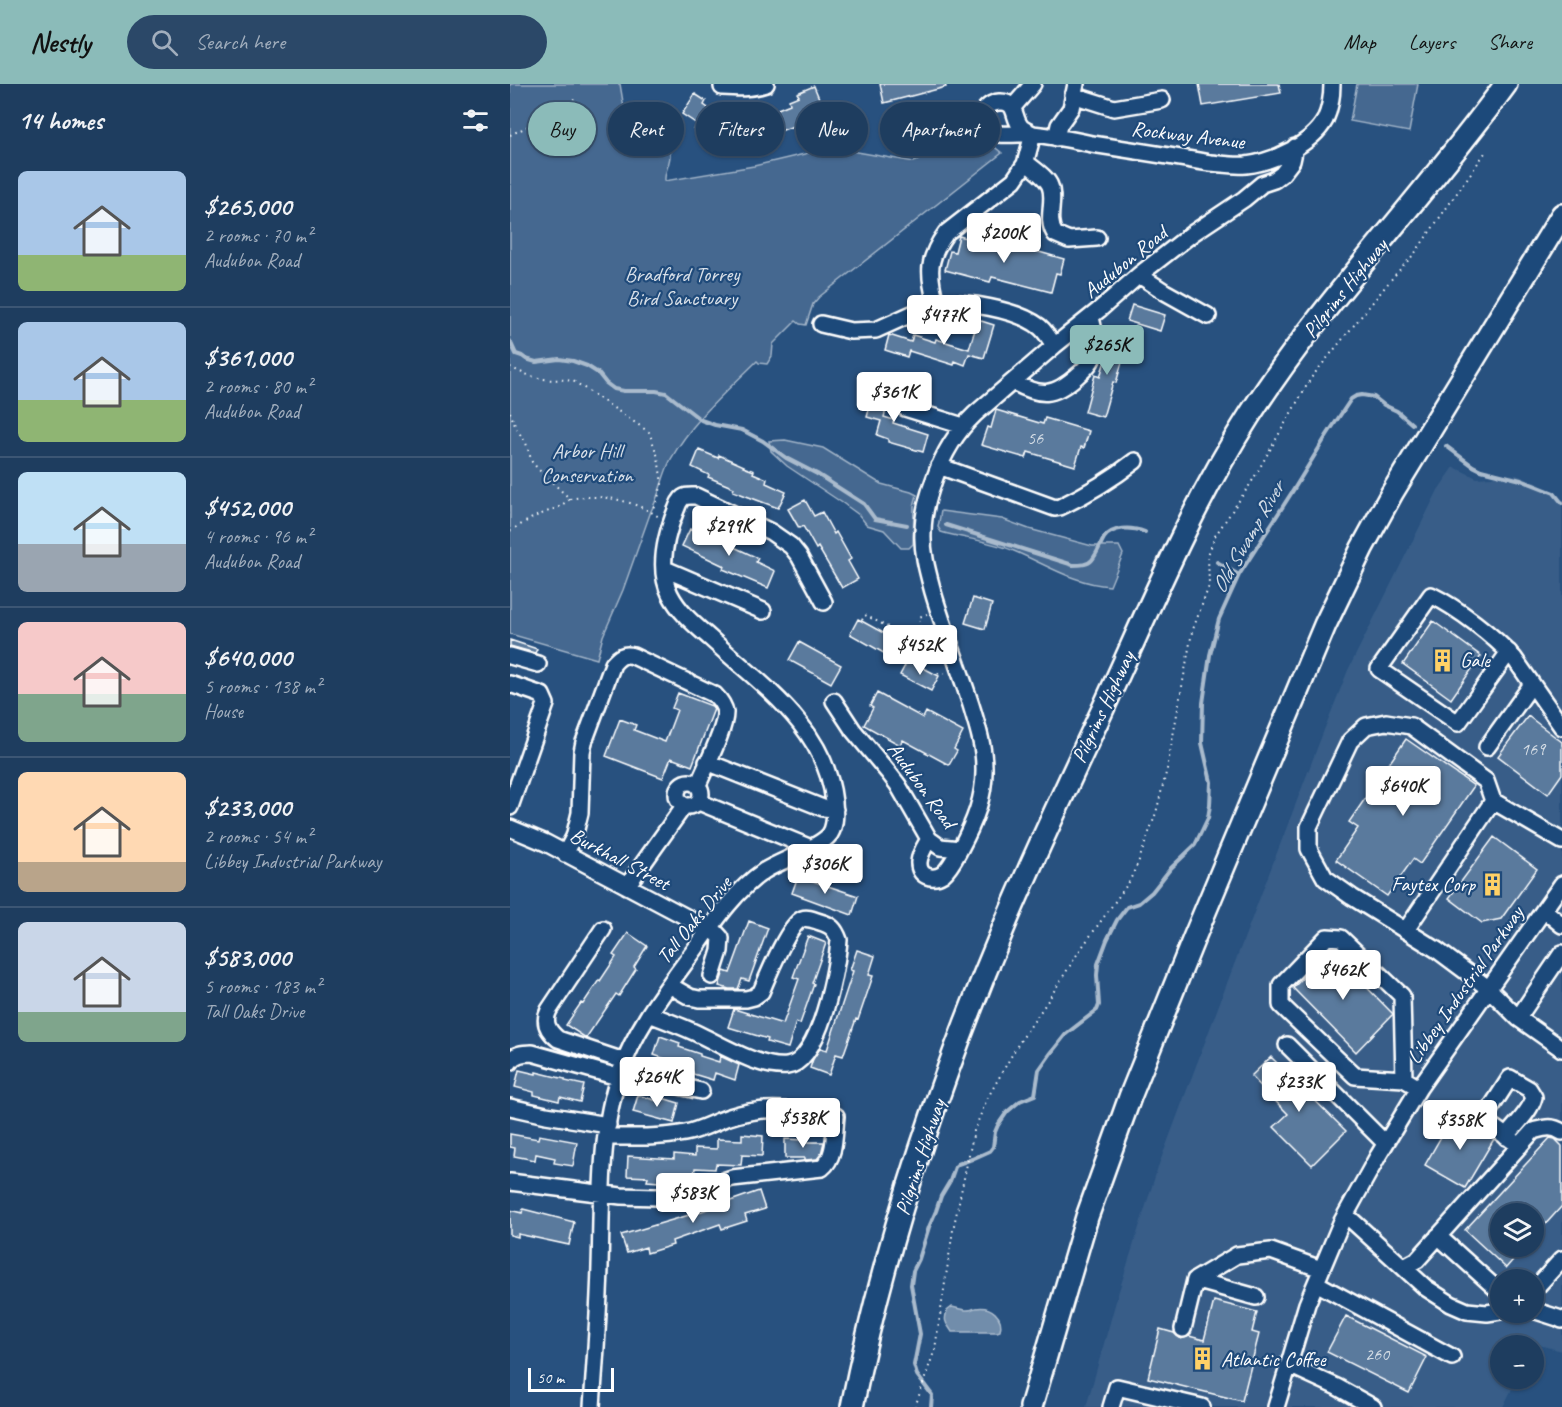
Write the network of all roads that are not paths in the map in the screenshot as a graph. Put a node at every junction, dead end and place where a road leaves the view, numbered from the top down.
1 (766, 84) edge
2 (1033, 84) edge
3 (1332, 84) edge
4 (1506, 84) edge
5 (722, 87) dead end
6 (1074, 90) edge
7 (1162, 100) dead end
8 (1000, 102) edge
9 (1013, 107) junction
10 (1000, 134) edge
11 (1033, 134) junction
12 (1056, 138) junction
13 (1294, 147) junction
14 (1026, 162) junction
15 (1258, 163) junction
16 (1262, 184) junction
17 (1562, 215) edge
18 (1097, 238) dead end
19 (1139, 275) junction
20 (936, 303) junction
21 (1208, 316) dead end
22 (1091, 317) junction
23 (821, 324) dead end
24 (1054, 346) junction
25 (1013, 382) junction
26 (904, 408) dead end
27 (963, 426) junction
28 (1135, 461) dead end
29 (939, 466) junction
30 (664, 569) junction
31 (824, 602) dead end
32 (763, 611) dead end
33 (1509, 652) junction
34 (510, 656) edge
35 (538, 664) dead end
36 (510, 684) edge
37 (1532, 684) junction
38 (834, 701) dead end
39 (1562, 726) edge
40 (1487, 747) dead end
41 (707, 762) junction
42 (698, 785) junction
43 (1493, 801) junction
44 (691, 804) junction
45 (510, 807) edge
46 (835, 809) junction
47 (510, 828) edge
48 (929, 839) junction
49 (1562, 841) edge
50 (811, 848) junction
51 (960, 849) junction
52 (566, 854) junction
53 (1562, 884) edge
54 (627, 886) junction
55 (1544, 910) junction
56 (1562, 925) edge
57 (603, 929) dead end
58 (709, 929) junction
59 (1406, 930) junction
60 (1562, 953) edge
61 (712, 975) dead end
62 (669, 985) junction
63 (1488, 988) junction
64 (649, 1014) junction
65 (1518, 1018) junction
66 (1287, 1045) dead end
67 (1562, 1049) edge
68 (510, 1062) edge
69 (621, 1069) junction
70 (1404, 1079) junction
71 (1419, 1088) junction
72 (701, 1091) dead end
73 (510, 1107) edge
74 (793, 1111) dead end
75 (836, 1116) dead end
76 (607, 1131) junction
77 (1562, 1132) edge
78 (1506, 1137) dead end
79 (1385, 1143) junction
80 (1520, 1146) junction
81 (510, 1182) edge
82 (602, 1193) junction
83 (1346, 1215) junction
84 (1438, 1236) junction
85 (1562, 1258) edge
86 (1404, 1267) junction
87 (1318, 1276) junction
88 (1544, 1278) edge
89 (1196, 1280) junction
90 (1490, 1283) edge
91 (1256, 1297) dead end
92 (1490, 1313) edge
93 (1544, 1314) edge
94 (1562, 1320) edge
95 (1183, 1329) dead end
96 (1452, 1358) dead end
97 (1289, 1365) junction
98 (592, 1407) edge
99 (852, 1407) edge
100 (1031, 1407) edge
101 (1111, 1407) edge
102 (1203, 1407) edge
103 (1276, 1407) edge
104 (1373, 1407) edge

1 - 5 street
2 - 9 street
3 - 13 street, Rockway Avenue
4 - 99 highway, Pilgrims Highway
6 - 7 street
6 - 12 street
8 - 9 street
9 - 11 street
10 - 11 street, Rockway Avenue
11 - 12 street, Rockway Avenue
11 - 14 street
12 - 15 street, Rockway Avenue
13 - 15 street, Rockway Avenue
13 - 16 street, Audubon Road
14 - 18 street
14 - 20 street
15 - 16 street
16 - 19 street, Audubon Road
17 - 100 highway
19 - 21 street
19 - 22 street, Audubon Road
20 - 23 street
20 - 24 street
22 - 24 street, Audubon Road
22 - 25 street
24 - 25 street, Audubon Road
25 - 27 street, Audubon Road
26 - 27 street
27 - 29 street, Audubon Road
28 - 29 street
29 - 51 street, Audubon Road
30 - 31 street, Tall Oaks Drive
30 - 32 street
30 - 46 street, Tall Oaks Drive
33 - 33 street
33 - 37 street
34 - 35 street
36 - 45 street
37 - 39 street
37 - 40 street
38 - 48 street, Audubon Road
41 - 42 street
41 - 46 street
41 - 52 street
42 - 44 street
42 - 44 street
43 - 49 street
43 - 59 street
43 - 59 street
44 - 50 street
44 - 54 street
46 - 50 street, Tall Oaks Drive
47 - 52 street, Burkhall Street
48 - 51 street, Audubon Road
48 - 51 street
50 - 58 street, Tall Oaks Drive
52 - 54 street, Burkhall Street
53 - 55 street, Libbey Industrial Parkway
54 - 58 street, Burkhall Street
55 - 56 street
55 - 63 street, Libbey Industrial Parkway
57 - 69 street
58 - 61 street
58 - 62 street, Tall Oaks Drive
59 - 63 street
60 - 65 street
62 - 64 street, Tall Oaks Drive
62 - 64 street
63 - 65 street
63 - 71 street, Libbey Industrial Parkway
64 - 69 street, Tall Oaks Drive
65 - 67 street
66 - 79 street
68 - 69 street
69 - 72 street
69 - 76 street, Tall Oaks Drive
70 - 70 street
70 - 71 street
71 - 79 street, Libbey Industrial Parkway
73 - 76 street
74 - 76 street
75 - 82 street
76 - 82 street, Tall Oaks Drive
77 - 80 street
78 - 80 street
79 - 83 street, Libbey Industrial Parkway
80 - 84 street
81 - 82 street
82 - 98 street, Tall Oaks Drive
83 - 86 street
83 - 87 street, Libbey Industrial Parkway
84 - 86 street
84 - 90 street
85 - 88 street
86 - 92 street
87 - 89 street
87 - 96 street
87 - 97 street, Libbey Industrial Parkway
89 - 91 street
89 - 95 street
93 - 94 street
97 - 103 street, Libbey Industrial Parkway
97 - 104 street
101 - 102 street

